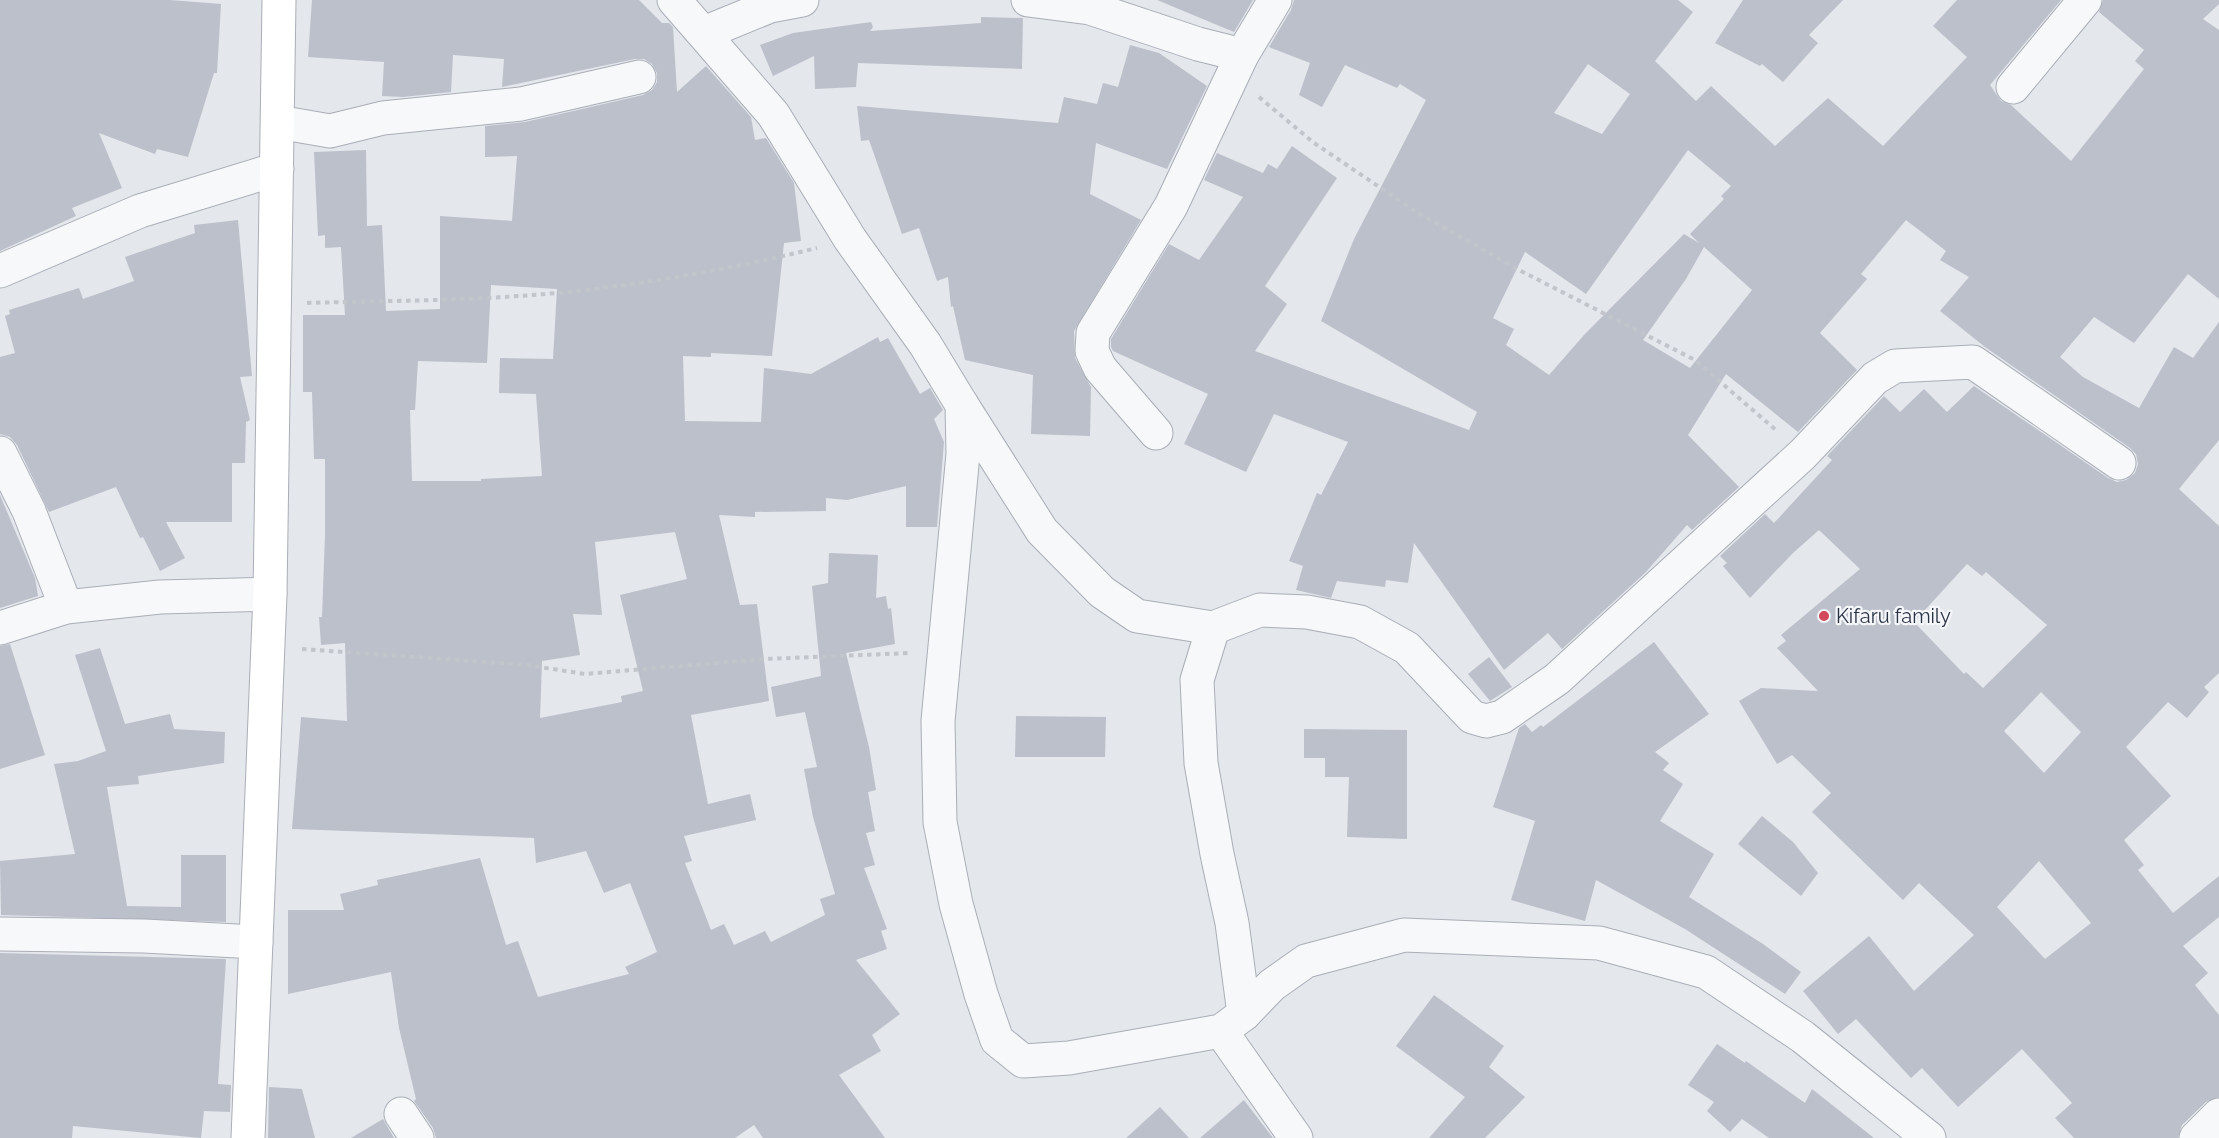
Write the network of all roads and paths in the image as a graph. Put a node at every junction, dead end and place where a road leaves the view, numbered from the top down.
1 (279, 0) edge
2 (674, 0) edge
3 (801, 0) edge
4 (1028, 0) edge
5 (1275, 0) edge
6 (2085, 0) edge
7 (704, 33) junction
8 (1238, 65) junction
9 (639, 77) dead end
10 (2013, 87) dead end
11 (278, 122) junction
12 (277, 169) junction
13 (850, 239) junction
14 (0, 271) edge
15 (275, 304) junction
16 (962, 405) junction
17 (1156, 433) dead end
18 (0, 453) edge
19 (1803, 454) junction
20 (2119, 463) dead end
21 (270, 594) junction
22 (66, 607) junction
23 (0, 628) edge
24 (1214, 628) junction
25 (268, 647) junction
26 (945, 650) junction
27 (0, 934) edge
28 (256, 942) junction
29 (1233, 1023) junction
30 (2219, 1115) edge
31 (248, 1138) edge
32 (1296, 1138) edge
33 (1929, 1138) edge
34 (2196, 1138) edge

1 - 11 street
2 - 7 street
3 - 7 street
4 - 8 street
5 - 8 street
6 - 10 street
7 - 13 street
8 - 17 street
8 - 19 path
9 - 11 street
11 - 12 street
12 - 14 street
12 - 15 street
13 - 15 path
13 - 16 street
15 - 21 street
16 - 24 street
16 - 26 street
18 - 22 street
19 - 20 street
19 - 24 street
21 - 22 street
21 - 25 street
22 - 23 street
24 - 29 street
25 - 26 path
25 - 28 street
26 - 29 street
27 - 28 street
28 - 31 street
29 - 32 street
29 - 33 street
30 - 34 street

